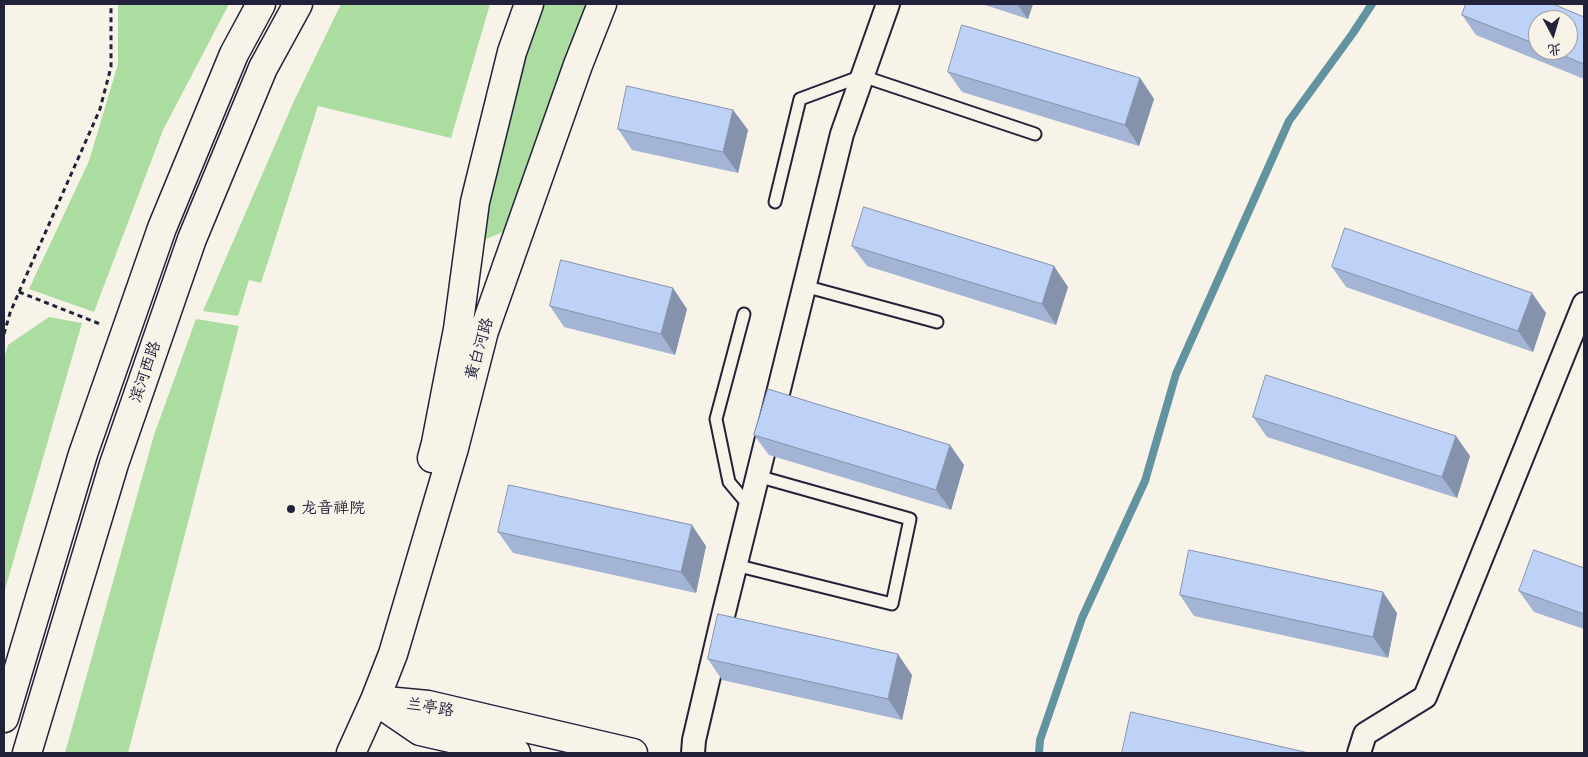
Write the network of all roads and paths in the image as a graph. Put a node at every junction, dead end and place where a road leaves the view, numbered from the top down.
1 (111, 4) edge
2 (261, 4) edge
3 (298, 4) edge
4 (529, 4) edge
5 (602, 4) edge
6 (888, 4) edge
7 (862, 76) junction
8 (1035, 134) dead end
9 (775, 202) dead end
10 (804, 286) junction
11 (18, 292) junction
12 (1584, 304) edge
13 (744, 314) dead end
14 (937, 322) dead end
15 (100, 324) dead end
16 (4, 334) edge
17 (757, 476) junction
18 (750, 507) junction
19 (735, 565) junction
20 (375, 700) junction
21 (4, 718) edge
22 (27, 753) edge
23 (351, 753) edge
24 (369, 753) edge
25 (516, 753) edge
26 (633, 753) edge
27 (692, 753) edge
28 (1359, 753) edge

1 - 11 path
2 - 21 street, 滨河西路
3 - 22 street, 滨河西路
4 - 20 street, 黄白河路
5 - 20 street, 黄白河路
6 - 7 street
7 - 8 lane
7 - 9 lane
7 - 10 street
10 - 14 lane
10 - 17 street
11 - 15 path
11 - 16 path
12 - 28 street
13 - 18 lane
17 - 18 street
17 - 19 lane
18 - 19 street
19 - 27 street
20 - 23 street, 黄白河路
20 - 24 street, 黄白河路
20 - 25 street, 兰亭路
20 - 26 street, 兰亭路

